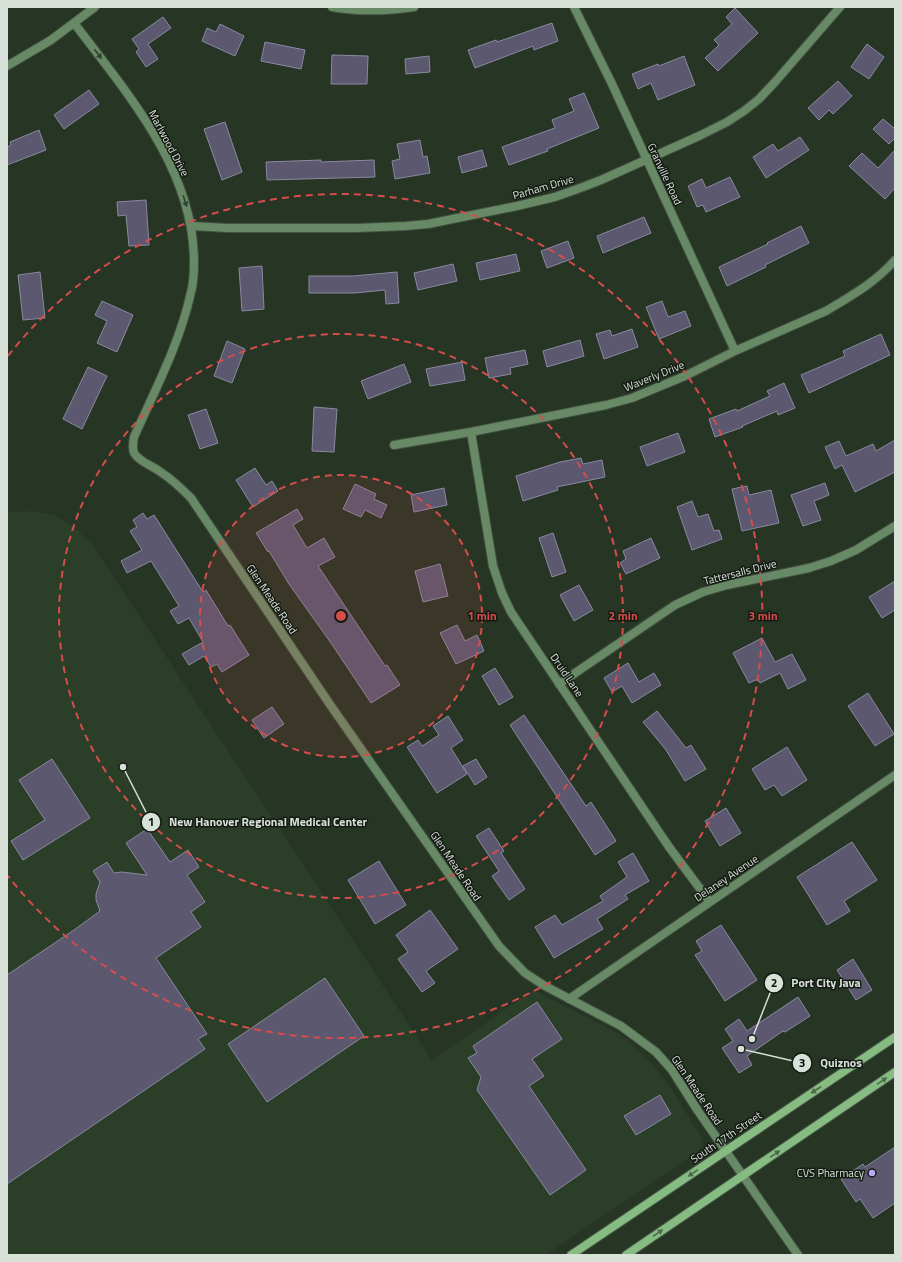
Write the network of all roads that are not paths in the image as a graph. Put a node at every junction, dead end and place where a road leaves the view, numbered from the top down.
1 (95, 7) edge
2 (332, 7) edge
3 (414, 7) edge
4 (574, 7) edge
5 (840, 7) edge
6 (74, 23) junction
7 (7, 66) edge
8 (646, 160) junction
9 (191, 226) junction
10 (895, 260) edge
11 (735, 351) junction
12 (471, 432) junction
13 (394, 445) dead end
14 (133, 450) joint
15 (895, 526) edge
16 (559, 684) junction
17 (895, 775) edge
18 (710, 902) junction
19 (569, 999) junction
20 (895, 1037) edge
21 (895, 1072) edge
22 (725, 1151) junction
23 (742, 1176) junction
24 (570, 1255) edge
25 (626, 1255) edge
26 (798, 1255) edge

1 - 6 street
2 - 3 street
4 - 8 street, Granville Road
5 - 8 street, Parham Drive
6 - 7 street
6 -> 9 street, Marlwood Drive
8 - 9 street, Parham Drive
8 - 11 street, Granville Road
9 - 14 street, Marlwood Drive
10 - 11 street, Waverly Drive
11 - 12 street, Waverly Drive
12 - 13 street, Waverly Drive
12 - 16 street, Druid Lane
14 - 19 street, Glen Meade Road
15 - 16 street, Tattersalls Drive
16 - 18 street, Druid Lane
17 - 18 street, Delaney Avenue
18 - 19 street, Delaney Avenue
19 - 22 street, Glen Meade Road
20 -> 22 main road, South 17th Street
23 -> 21 main road
22 - 23 street, Glen Meade Road
22 -> 24 main road, South 17th Street
25 -> 23 main road
23 - 26 street, Glen Meade Road

